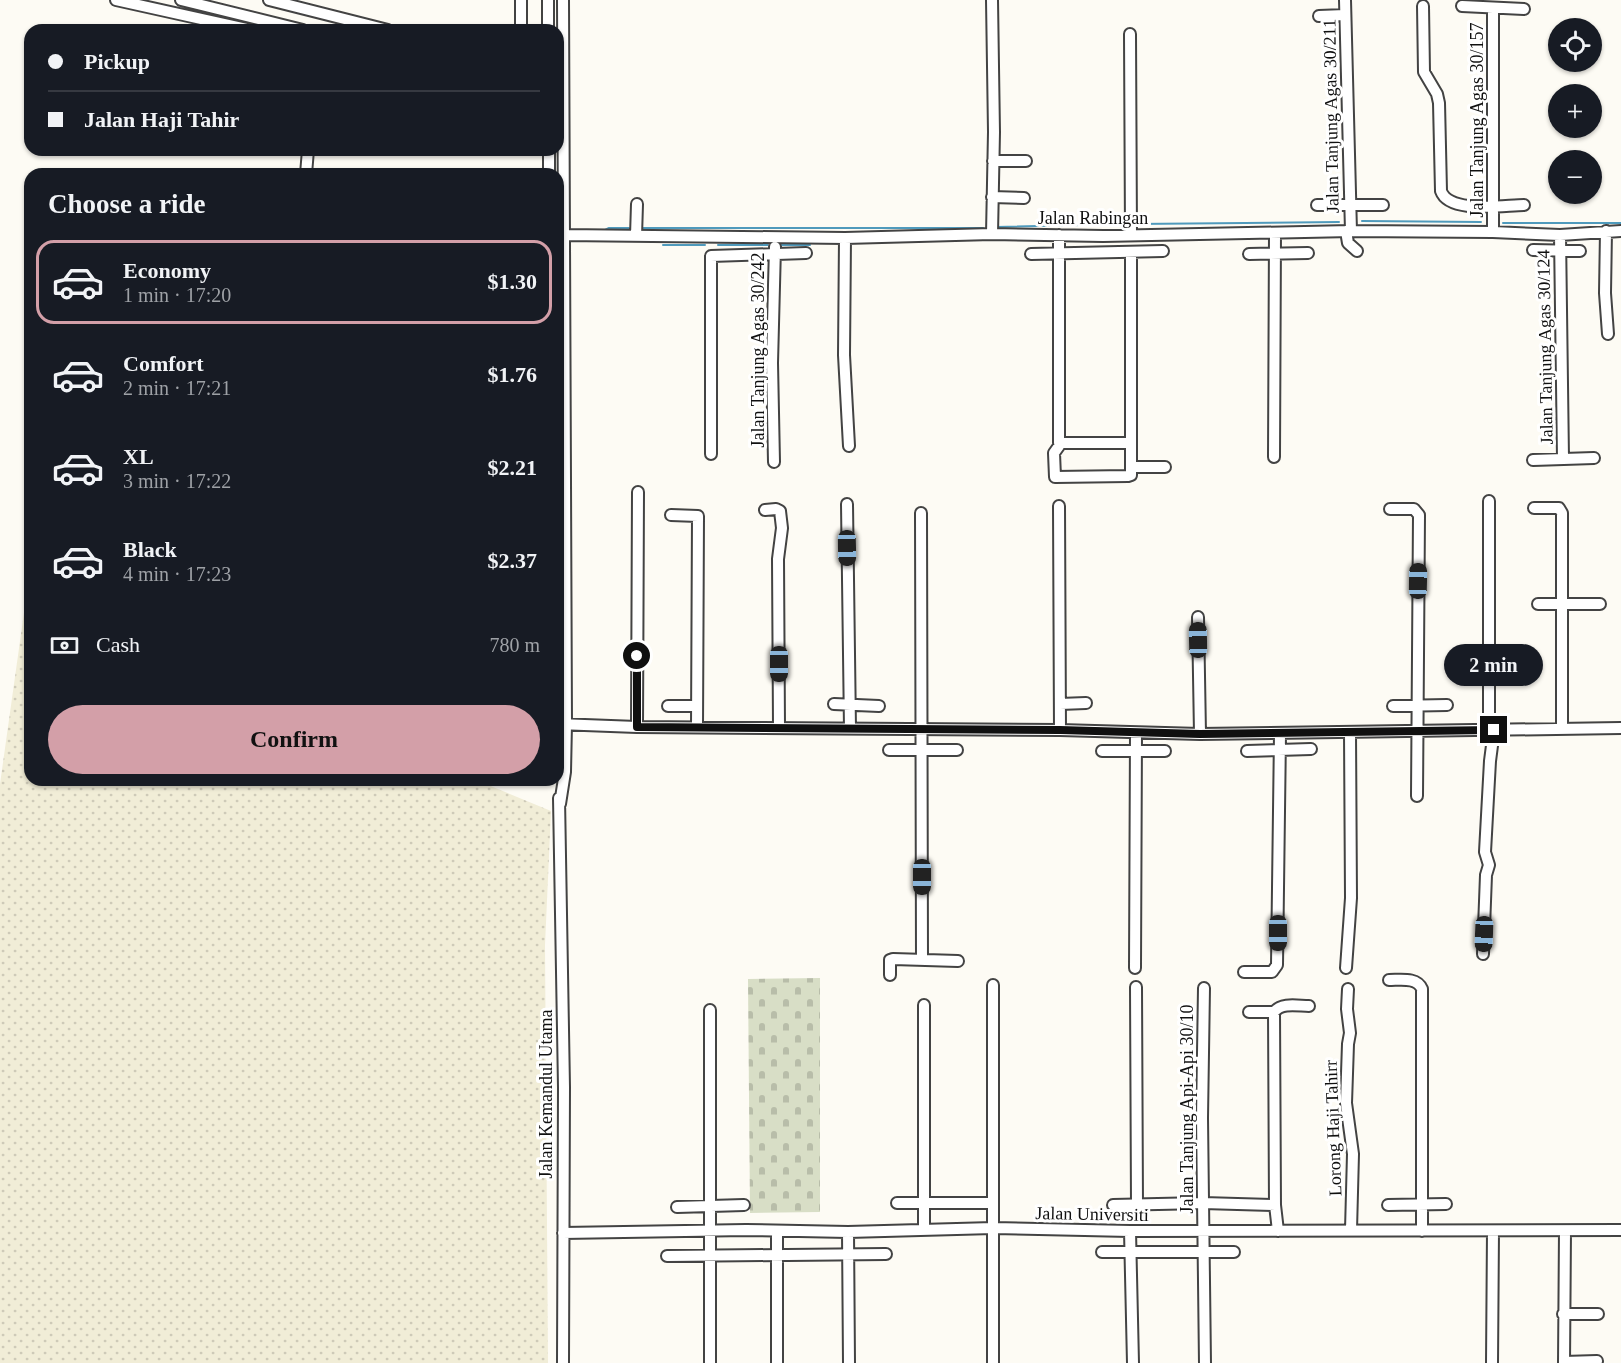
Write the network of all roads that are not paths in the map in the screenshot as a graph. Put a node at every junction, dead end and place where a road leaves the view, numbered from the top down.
1 (116, 0) edge
2 (181, 0) edge
3 (269, 0) edge
4 (521, 0) edge
5 (548, 0) edge
6 (563, 0) edge
7 (992, 0) edge
8 (1345, 0) edge
9 (194, 1) edge
10 (1423, 6) dead end
11 (1462, 6) dead end
12 (1493, 9) junction
13 (1524, 9) dead end
14 (1345, 15) junction
15 (1319, 16) dead end
16 (223, 24) edge
17 (280, 24) edge
18 (364, 24) edge
19 (521, 24) edge
20 (548, 24) edge
21 (563, 24) edge
22 (1130, 34) dead end
23 (564, 66) edge
24 (564, 120) joint
25 (993, 160) junction
26 (1026, 161) dead end
27 (992, 197) junction
28 (1024, 198) dead end
29 (637, 204) dead end
30 (1349, 204) junction
31 (1317, 205) dead end
32 (1383, 205) dead end
33 (1524, 205) dead end
34 (1493, 206) junction
35 (1131, 227) junction
36 (1349, 231) junction
37 (1606, 231) junction
38 (1621, 231) edge
39 (1493, 232) junction
40 (1275, 233) junction
41 (992, 234) junction
42 (564, 235) junction
43 (1560, 235) junction
44 (636, 236) junction
45 (1059, 236) junction
46 (775, 238) junction
47 (845, 238) junction
48 (1533, 250) dead end
49 (1580, 250) dead end
50 (1163, 251) dead end
51 (1357, 251) dead end
52 (1560, 251) junction
53 (1131, 252) junction
54 (806, 253) dead end
55 (1061, 253) junction
56 (1308, 253) dead end
57 (775, 254) junction
58 (1031, 254) dead end
59 (1249, 254) dead end
60 (1276, 254) junction
61 (1608, 333) dead end
62 (1131, 442) junction
63 (1059, 445) junction
64 (849, 446) dead end
65 (711, 454) dead end
66 (1274, 457) dead end
67 (1563, 458) junction
68 (1594, 458) dead end
69 (1533, 460) dead end
70 (774, 462) dead end
71 (1166, 466) dead end
72 (1131, 467) junction
73 (638, 492) dead end
74 (1489, 501) dead end
75 (847, 504) dead end
76 (1059, 506) dead end
77 (1534, 508) dead end
78 (1390, 509) dead end
79 (765, 510) dead end
80 (921, 513) dead end
81 (671, 514) dead end
82 (566, 594) junction
83 (564, 598) edge
84 (1538, 603) dead end
85 (1600, 604) dead end
86 (1561, 605) junction
87 (1198, 617) dead end
88 (564, 643) edge
89 (566, 648) junction
90 (564, 686) edge
91 (1086, 703) dead end
92 (834, 704) dead end
93 (849, 704) junction
94 (1060, 704) junction
95 (1447, 705) dead end
96 (668, 706) dead end
97 (697, 706) junction
98 (879, 706) dead end
99 (1393, 706) dead end
100 (1417, 706) junction
101 (564, 724) edge
102 (637, 727) junction
103 (697, 727) junction
104 (779, 727) junction
105 (850, 728) junction
106 (1562, 728) junction
107 (1621, 728) edge
108 (921, 729) junction
109 (1060, 730) junction
110 (1492, 730) junction
111 (1417, 731) junction
112 (1136, 733) junction
113 (1350, 733) junction
114 (1200, 734) junction
115 (1280, 734) junction
116 (1311, 749) dead end
117 (889, 750) dead end
118 (922, 750) junction
119 (957, 750) dead end
120 (1102, 751) dead end
121 (1136, 751) junction
122 (1165, 751) dead end
123 (1247, 751) dead end
124 (1280, 751) junction
125 (564, 756) edge
126 (564, 778) edge
127 (557, 786) edge
128 (563, 786) edge
129 (1417, 796) dead end
130 (560, 804) junction
131 (1483, 954) dead end
132 (922, 959) junction
133 (958, 961) dead end
134 (1135, 968) dead end
135 (1346, 968) dead end
136 (1244, 972) dead end
137 (890, 975) dead end
138 (1389, 980) dead end
139 (993, 985) dead end
140 (1136, 987) dead end
141 (1204, 987) dead end
142 (1348, 989) dead end
143 (924, 1005) dead end
144 (1309, 1006) dead end
145 (710, 1010) dead end
146 (1274, 1011) junction
147 (1249, 1012) dead end
148 (897, 1203) dead end
149 (924, 1203) junction
150 (993, 1203) junction
151 (1203, 1203) junction
152 (1137, 1204) junction
153 (1388, 1204) dead end
154 (1446, 1204) dead end
155 (744, 1205) dead end
156 (1113, 1205) dead end
157 (1275, 1205) junction
158 (1420, 1205) junction
159 (710, 1206) junction
160 (677, 1207) dead end
161 (993, 1228) junction
162 (924, 1229) junction
163 (1351, 1230) junction
164 (1621, 1230) edge
165 (710, 1231) junction
166 (777, 1231) junction
167 (1203, 1231) junction
168 (1278, 1231) junction
169 (1422, 1231) junction
170 (1493, 1231) junction
171 (1565, 1231) junction
172 (848, 1232) junction
173 (1130, 1232) junction
174 (563, 1233) junction
175 (1203, 1251) junction
176 (1102, 1252) dead end
177 (1131, 1252) junction
178 (1234, 1252) dead end
179 (848, 1254) junction
180 (886, 1254) dead end
181 (710, 1255) junction
182 (777, 1255) junction
183 (667, 1256) dead end
184 (1563, 1314) junction
185 (1598, 1314) dead end
186 (1597, 1361) dead end
187 (563, 1363) edge
188 (710, 1363) edge
189 (777, 1363) edge
190 (849, 1363) edge
191 (993, 1363) edge
192 (1133, 1363) edge
193 (1205, 1363) edge
194 (1492, 1363) edge
195 (1564, 1363) edge

1 - 16 street
2 - 9 street
3 - 18 street
4 - 19 street
5 - 20 street
6 - 21 street
7 - 25 street
8 - 14 street, Jalan Tanjung Agas 30/211
9 - 17 street
10 - 34 street
11 - 12 street
12 - 13 street
12 - 34 street, Jalan Tanjung Agas 30/157
14 - 15 street
14 - 30 street, Jalan Tanjung Agas 30/211
22 - 35 street
23 - 24 street
24 - 42 street
25 - 26 street
25 - 27 street
27 - 28 street
27 - 41 street
29 - 44 street
30 - 31 street
30 - 32 street
30 - 36 street, Jalan Tanjung Agas 30/211
33 - 34 street
34 - 39 street, Jalan Tanjung Agas 30/157
35 - 40 street, Jalan Rabingan
35 - 45 street, Jalan Rabingan
36 - 39 street, Jalan Rabingan
36 - 40 street, Jalan Rabingan
36 - 51 street
37 - 38 street, Jalan Rabingan
37 - 43 street, Jalan Rabingan
37 - 61 street
39 - 43 street, Jalan Rabingan
40 - 60 street
41 - 45 street, Jalan Rabingan
41 - 47 street, Jalan Rabingan
42 - 44 street, Jalan Rabingan
42 - 82 street
43 - 52 street, Jalan Tanjung Agas 30/124
44 - 46 street, Jalan Rabingan
45 - 55 street
46 - 47 street, Jalan Rabingan
46 - 57 street, Jalan Tanjung Agas 30/242
47 - 64 street
48 - 52 street
49 - 52 street
50 - 53 street
52 - 67 street, Jalan Tanjung Agas 30/124
53 - 55 street
53 - 62 street
54 - 57 street
55 - 58 street
55 - 63 street
56 - 60 street
57 - 65 street
57 - 70 street, Jalan Tanjung Agas 30/242
59 - 60 street
60 - 66 street
62 - 63 street
62 - 72 street
63 - 72 street
67 - 68 street
67 - 69 street
71 - 72 street
73 - 102 street
74 - 110 street
75 - 93 street
76 - 94 street
77 - 86 street
78 - 100 street
79 - 104 street
80 - 108 street
81 - 97 street
82 - 83 street
82 - 89 street
84 - 86 street
85 - 86 street
86 - 106 street
87 - 114 street
88 - 89 street
89 - 90 street
91 - 94 street
92 - 93 street
93 - 98 street
93 - 105 street
94 - 109 street
95 - 100 street
96 - 97 street
97 - 103 street
99 - 100 street
100 - 111 street
101 - 102 street
102 - 103 street
103 - 104 street
104 - 105 street
105 - 108 street
106 - 107 street
106 - 110 street
108 - 109 street
108 - 118 street
109 - 112 street
110 - 111 street
110 - 131 street
111 - 113 street
111 - 129 street
112 - 114 street
112 - 121 street
113 - 115 street
113 - 135 street
114 - 115 street
115 - 124 street
116 - 124 street
117 - 118 street
118 - 119 street
118 - 132 street
120 - 121 street
121 - 122 street
121 - 134 street
123 - 124 street
124 - 136 street
125 - 126 street
127 - 130 street
128 - 130 street
130 - 174 street, Jalan Kemandul Utama
132 - 133 street
132 - 137 street
138 - 158 street
139 - 150 street
140 - 152 street
141 - 151 street, Jalan Tanjung Api-Api 30/10
142 - 163 street, Lorong Haji Tahirr
143 - 149 street
144 - 146 street
145 - 159 street
146 - 147 street
146 - 157 street
148 - 149 street
149 - 150 street
149 - 162 street
150 - 161 street
151 - 152 street
151 - 157 street
151 - 167 street, Jalan Tanjung Api-Api 30/10
152 - 156 street
153 - 158 street
154 - 158 street
155 - 159 street
157 - 168 street
158 - 169 street
159 - 160 street
159 - 165 street
161 - 162 street, Jalan Universiti
161 - 173 street, Jalan Universiti
161 - 191 street
162 - 172 street, Jalan Universiti
163 - 168 street, Jalan Universiti
163 - 169 street, Jalan Universiti
164 - 171 street, Jalan Universiti
165 - 166 street, Jalan Universiti
165 - 174 street, Jalan Universiti
165 - 181 street
166 - 172 street, Jalan Universiti
166 - 182 street
167 - 168 street, Jalan Universiti
167 - 173 street, Jalan Universiti
167 - 175 street, Jalan Tanjung Api-Api 30/10
169 - 170 street, Jalan Universiti
170 - 171 street, Jalan Universiti
170 - 194 street
171 - 184 street
172 - 179 street
173 - 177 street
174 - 187 street, Jalan Kemandul Utama
175 - 177 street
175 - 178 street
175 - 193 street, Jalan Tanjung Api-Api 30/10
176 - 177 street
177 - 192 street
179 - 180 street
179 - 182 street
179 - 190 street
181 - 182 street
181 - 183 street
181 - 188 street
182 - 189 street
184 - 185 street
184 - 195 street
186 - 195 street

